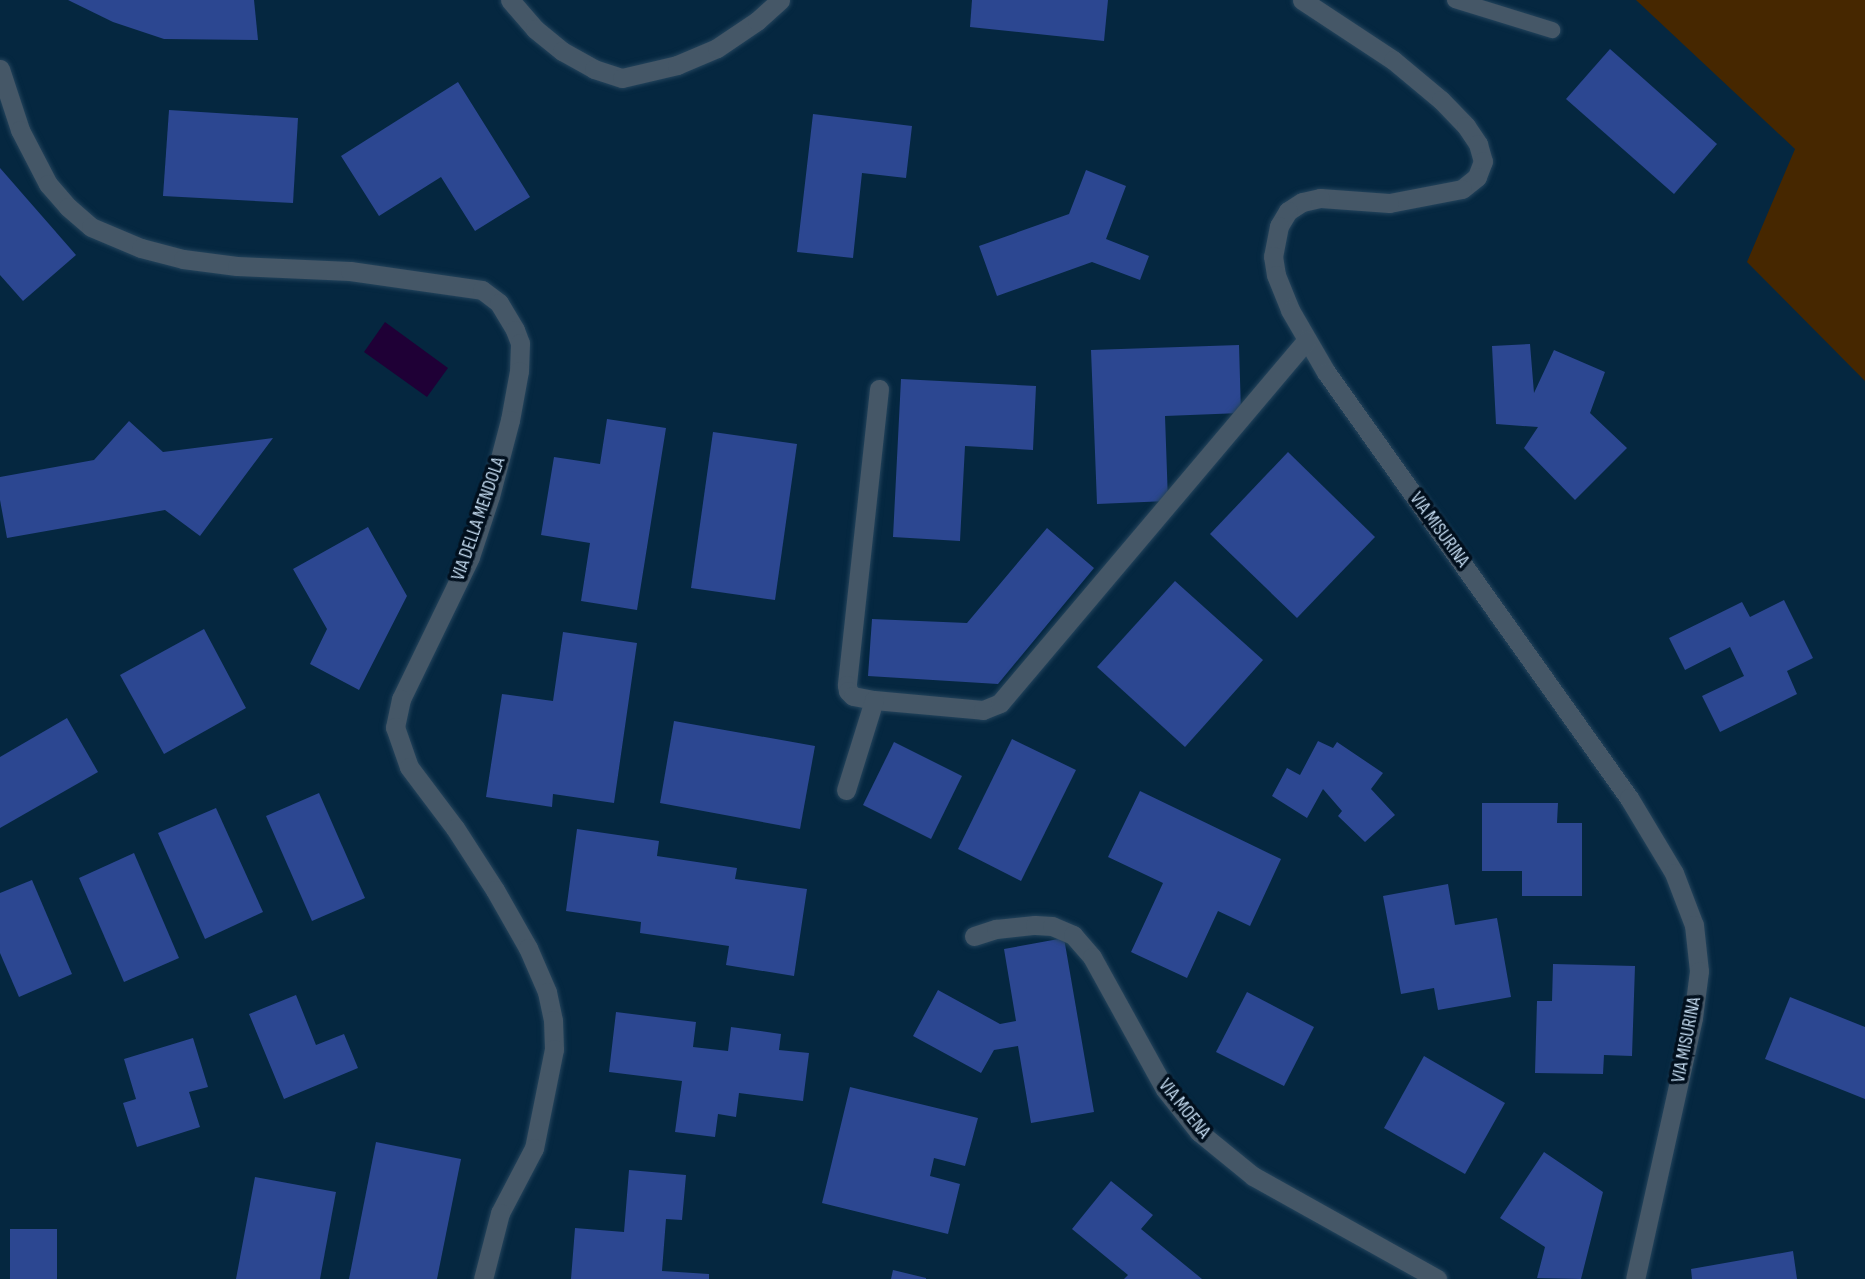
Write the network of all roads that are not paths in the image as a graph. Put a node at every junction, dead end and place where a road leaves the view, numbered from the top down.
1 (510, 0) edge
2 (780, 0) edge
3 (1302, 0) edge
4 (1455, 0) edge
5 (1552, 30) dead end
6 (0, 69) edge
7 (1307, 340) junction
8 (879, 388) dead end
9 (874, 701) junction
10 (846, 790) dead end
11 (974, 936) dead end
12 (483, 1279) edge
13 (1437, 1279) edge
14 (1635, 1279) edge

1 - 2 street
3 - 7 street, VIA MISURINA
4 - 5 lane
6 - 12 street, VIA DELLA MENDOLA
7 - 9 street
7 - 14 street, VIA MISURINA
8 - 9 street
9 - 10 street
11 - 13 street, VIA MOENA

